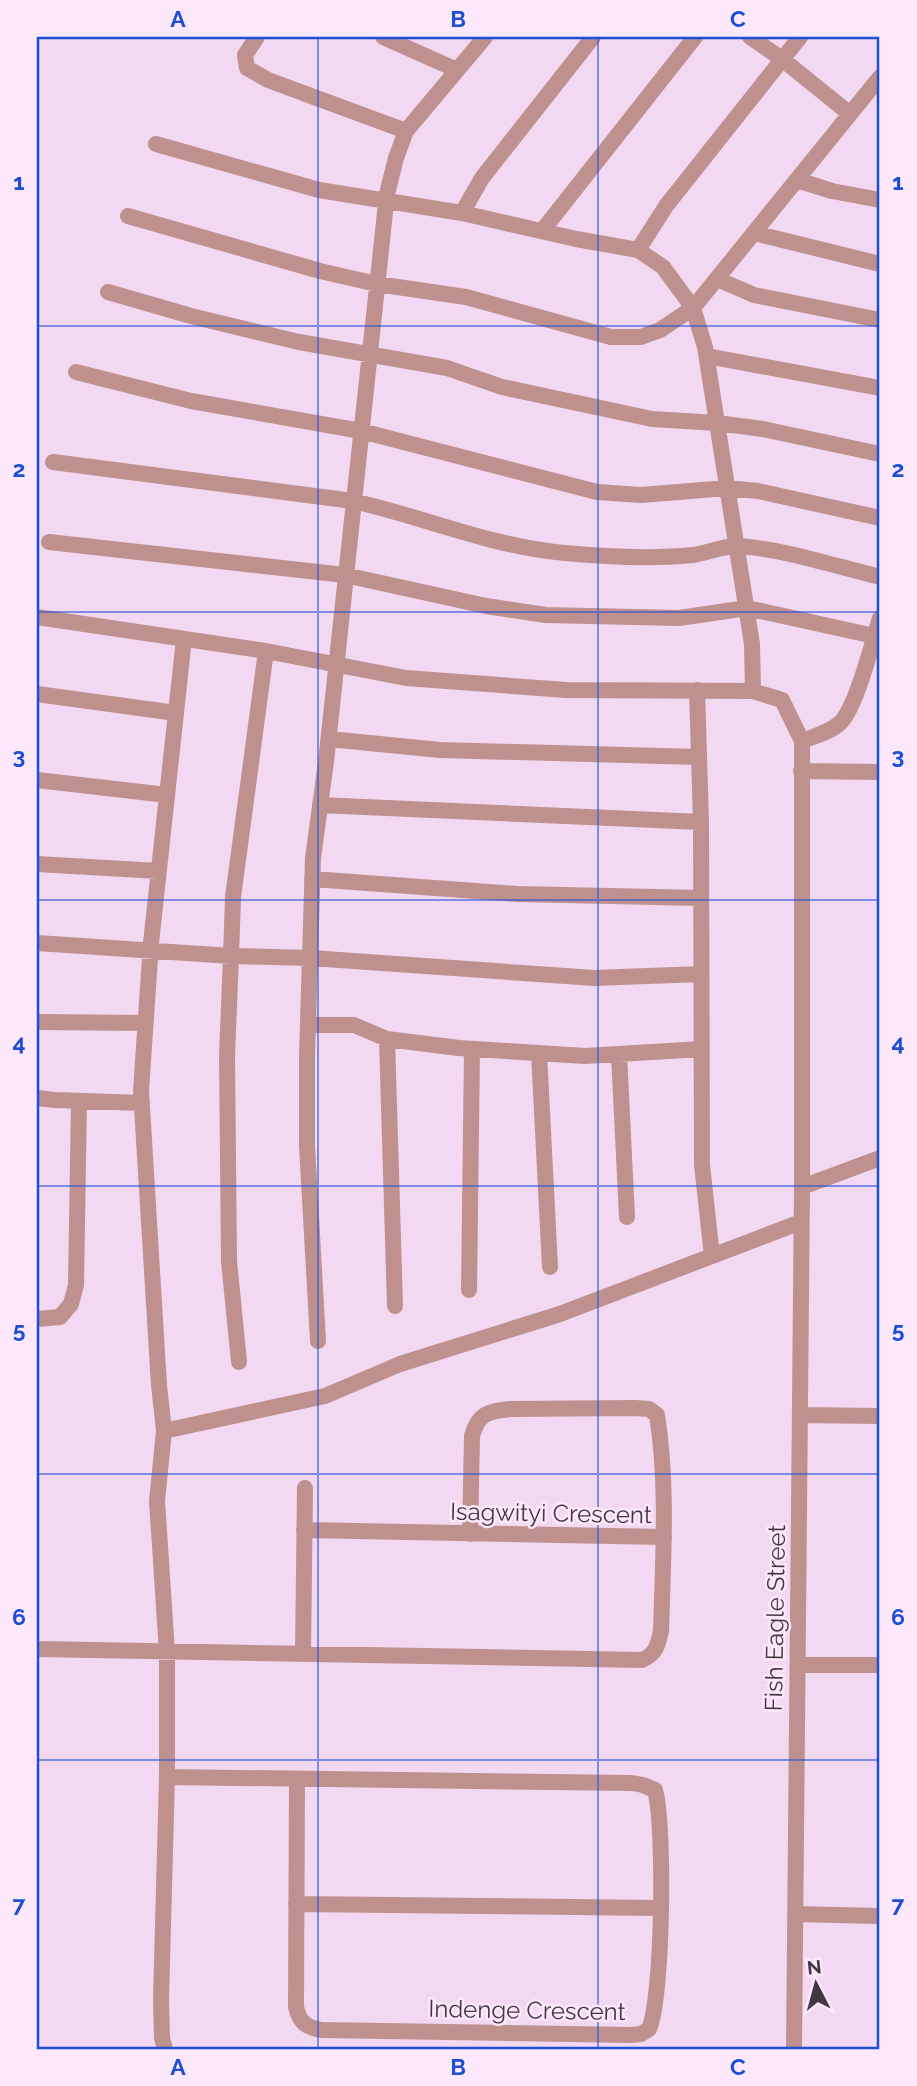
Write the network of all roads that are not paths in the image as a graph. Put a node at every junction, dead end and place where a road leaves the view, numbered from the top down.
1 (257, 37) edge
2 (383, 37) edge
3 (485, 37) edge
4 (593, 37) edge
5 (695, 37) edge
6 (750, 37) edge
7 (800, 37) edge
8 (782, 59) junction
9 (457, 70) junction
10 (880, 77) edge
11 (850, 114) junction
12 (406, 131) junction
13 (156, 144) dead end
14 (797, 180) junction
15 (880, 200) edge
16 (386, 202) junction
17 (462, 213) junction
18 (128, 216) dead end
19 (542, 231) junction
20 (754, 233) junction
21 (638, 250) junction
22 (880, 264) edge
23 (717, 279) junction
24 (377, 284) junction
25 (108, 292) dead end
26 (693, 308) junction
27 (880, 320) edge
28 (369, 354) junction
29 (706, 356) junction
30 (76, 372) dead end
31 (880, 388) edge
32 (717, 423) junction
33 (361, 431) junction
34 (880, 454) edge
35 (52, 462) dead end
36 (727, 488) junction
37 (353, 501) junction
38 (880, 517) edge
39 (49, 542) dead end
40 (737, 546) junction
41 (345, 575) junction
42 (880, 578) edge
43 (747, 608) junction
44 (37, 617) edge
45 (880, 618) edge
46 (874, 636) junction
47 (184, 639) junction
48 (266, 651) junction
49 (335, 664) junction
50 (697, 690) junction
51 (753, 691) junction
52 (37, 694) edge
53 (176, 713) junction
54 (328, 740) junction
55 (802, 741) junction
56 (699, 757) junction
57 (801, 771) junction
58 (880, 772) edge
59 (37, 780) edge
60 (167, 795) junction
61 (320, 805) junction
62 (701, 822) junction
63 (37, 864) edge
64 (159, 871) junction
65 (312, 878) junction
66 (701, 898) junction
67 (37, 943) edge
68 (150, 952) junction
69 (231, 957) junction
70 (311, 958) junction
71 (701, 974) junction
72 (37, 1022) edge
73 (145, 1024) junction
74 (309, 1026) junction
75 (387, 1038) junction
76 (472, 1049) junction
77 (702, 1049) junction
78 (539, 1053) junction
79 (619, 1054) junction
80 (37, 1098) edge
81 (79, 1101) junction
82 (142, 1103) junction
83 (880, 1158) edge
84 (802, 1187) junction
85 (628, 1217) dead end
86 (801, 1222) junction
87 (712, 1256) junction
88 (550, 1267) dead end
89 (469, 1290) dead end
90 (394, 1306) dead end
91 (37, 1319) edge
92 (318, 1341) dead end
93 (239, 1362) dead end
94 (800, 1415) junction
95 (880, 1416) edge
96 (164, 1431) junction
97 (305, 1488) dead end
98 (304, 1530) junction
99 (470, 1534) junction
100 (664, 1537) junction
101 (37, 1649) edge
102 (167, 1652) junction
103 (303, 1654) junction
104 (798, 1665) junction
105 (880, 1665) edge
106 (167, 1777) junction
107 (297, 1779) junction
108 (296, 1904) junction
109 (660, 1908) junction
110 (795, 1914) junction
111 (880, 1916) edge
112 (165, 2049) edge
113 (794, 2049) edge

1 - 12 street
2 - 9 street
3 - 9 street
4 - 17 street
5 - 19 street
6 - 8 street
7 - 8 street
8 - 11 street
8 - 21 street
9 - 12 street
10 - 11 street
11 - 14 street
12 - 16 street
13 - 16 street
14 - 15 street
14 - 20 street
16 - 17 street
16 - 24 street
17 - 19 street
18 - 24 street
19 - 21 street
20 - 22 street
20 - 23 street
21 - 26 street
23 - 26 street
23 - 27 street
24 - 26 street
24 - 28 street
25 - 28 street
26 - 29 street
28 - 32 street
28 - 33 street
29 - 31 street
29 - 32 street
30 - 33 street
32 - 34 street
32 - 36 street
33 - 36 street
33 - 37 street
35 - 37 street
36 - 38 street
36 - 40 street
37 - 40 street
37 - 41 street
39 - 41 street
40 - 42 street
40 - 43 street
41 - 43 street
41 - 49 street
43 - 46 street
43 - 51 street
44 - 47 street
45 - 46 street
46 - 55 street
47 - 48 street
47 - 53 street
48 - 49 street
48 - 69 street
49 - 50 street
49 - 54 street
50 - 51 street
50 - 56 street
51 - 55 street
52 - 53 street
53 - 60 street
54 - 56 street
54 - 61 street
55 - 57 street, Fish Eagle Street
56 - 62 street
57 - 58 street
57 - 84 street, Fish Eagle Street
59 - 60 street
60 - 64 street
61 - 62 street
61 - 65 street
62 - 66 street
63 - 64 street
64 - 68 street
65 - 66 street
65 - 70 street
66 - 71 street
67 - 68 street
68 - 69 street
68 - 73 street
69 - 70 street
69 - 93 street
70 - 71 street
70 - 74 street
71 - 77 street
72 - 73 street
73 - 82 street
74 - 75 street
74 - 92 street
75 - 76 street
75 - 90 street
76 - 78 street
76 - 89 street
77 - 79 street
77 - 87 street
78 - 79 street
78 - 88 street
79 - 85 street
80 - 81 street
81 - 82 street
81 - 91 street
82 - 96 street
83 - 84 street
84 - 86 street, Fish Eagle Street
86 - 87 street
86 - 94 street, Fish Eagle Street
87 - 96 street
94 - 95 street
94 - 104 street, Fish Eagle Street
96 - 102 street
97 - 98 street
98 - 99 street, Isagwityi Crescent
98 - 103 street
99 - 100 street, Isagwityi Crescent
99 - 100 street
100 - 103 street, Isagwityi Crescent
101 - 102 street, Isagwityi Crescent
102 - 103 street, Isagwityi Crescent
102 - 106 street
104 - 105 street
104 - 110 street, Fish Eagle Street
106 - 107 street, Indenge Crescent
106 - 112 street
107 - 108 street, Indenge Crescent
107 - 109 street, Indenge Crescent
108 - 109 street
108 - 109 street, Indenge Crescent
110 - 111 street
110 - 113 street, Fish Eagle Street

